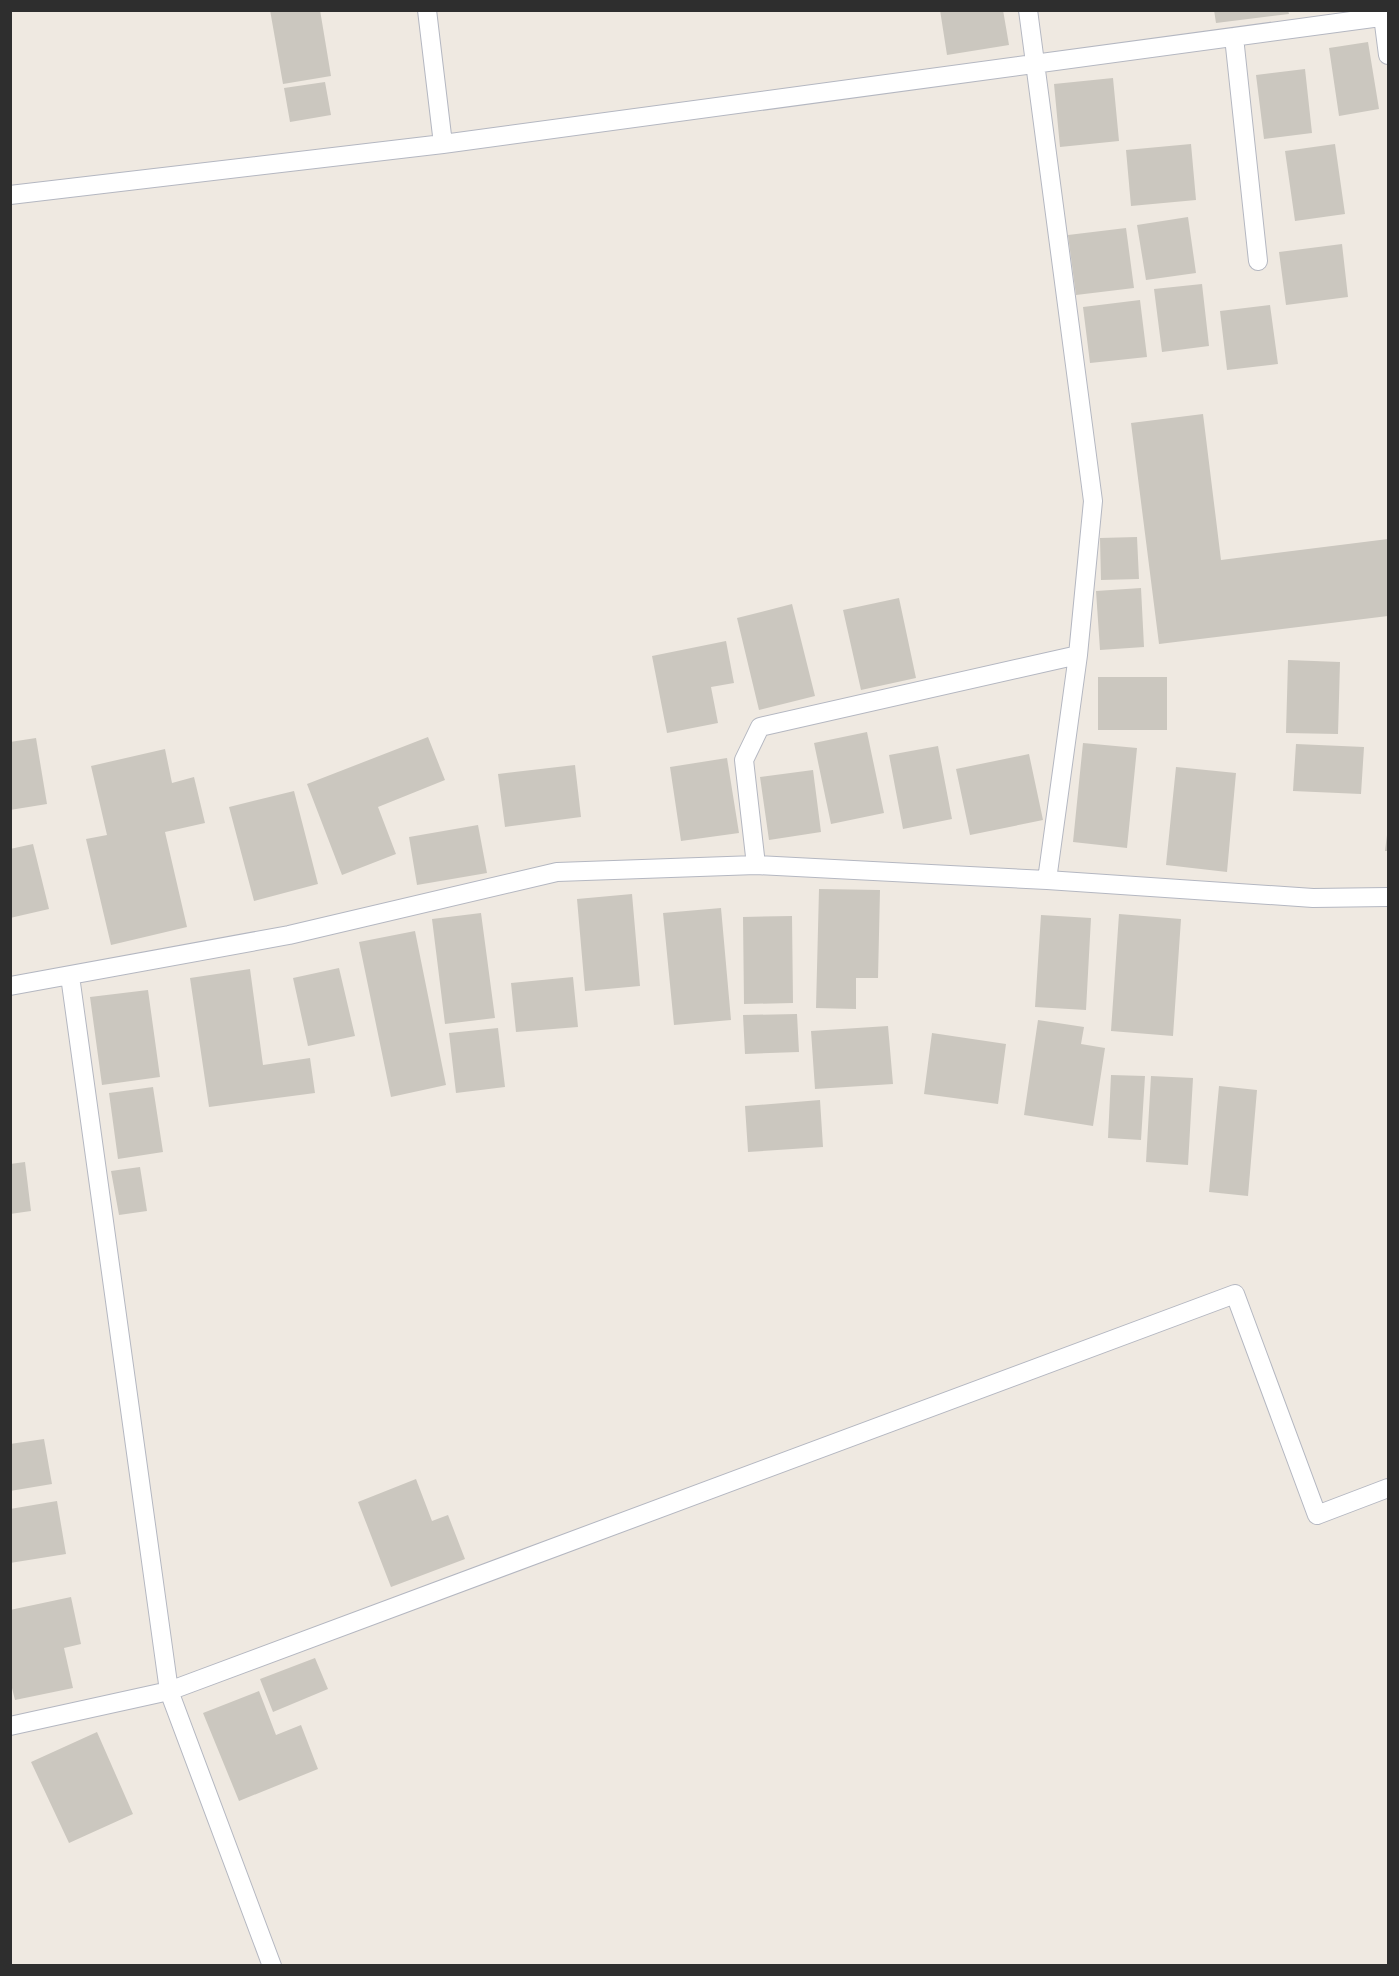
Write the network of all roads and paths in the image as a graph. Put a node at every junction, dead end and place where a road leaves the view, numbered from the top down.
1 (427, 10) edge
2 (1028, 10) edge
3 (1386, 16) edge
4 (1234, 37) junction
5 (1389, 55) edge
6 (1034, 64) junction
7 (443, 144) junction
8 (10, 195) edge
9 (1258, 261) dead end
10 (1078, 655) junction
11 (756, 865) junction
12 (1047, 880) junction
13 (1389, 897) edge
14 (70, 976) junction
15 (10, 986) edge
16 (1389, 1488) edge
17 (169, 1691) junction
18 (10, 1726) edge
19 (272, 1965) edge

1 - 7 lane
2 - 6 lane
3 - 4 lane
3 - 5 lane
4 - 6 lane
4 - 9 lane
6 - 7 lane
6 - 10 lane
7 - 8 lane
10 - 11 lane
10 - 12 lane
11 - 12 lane
11 - 14 lane
12 - 13 lane
14 - 15 lane
14 - 17 lane
16 - 17 lane
17 - 18 lane
17 - 19 lane

